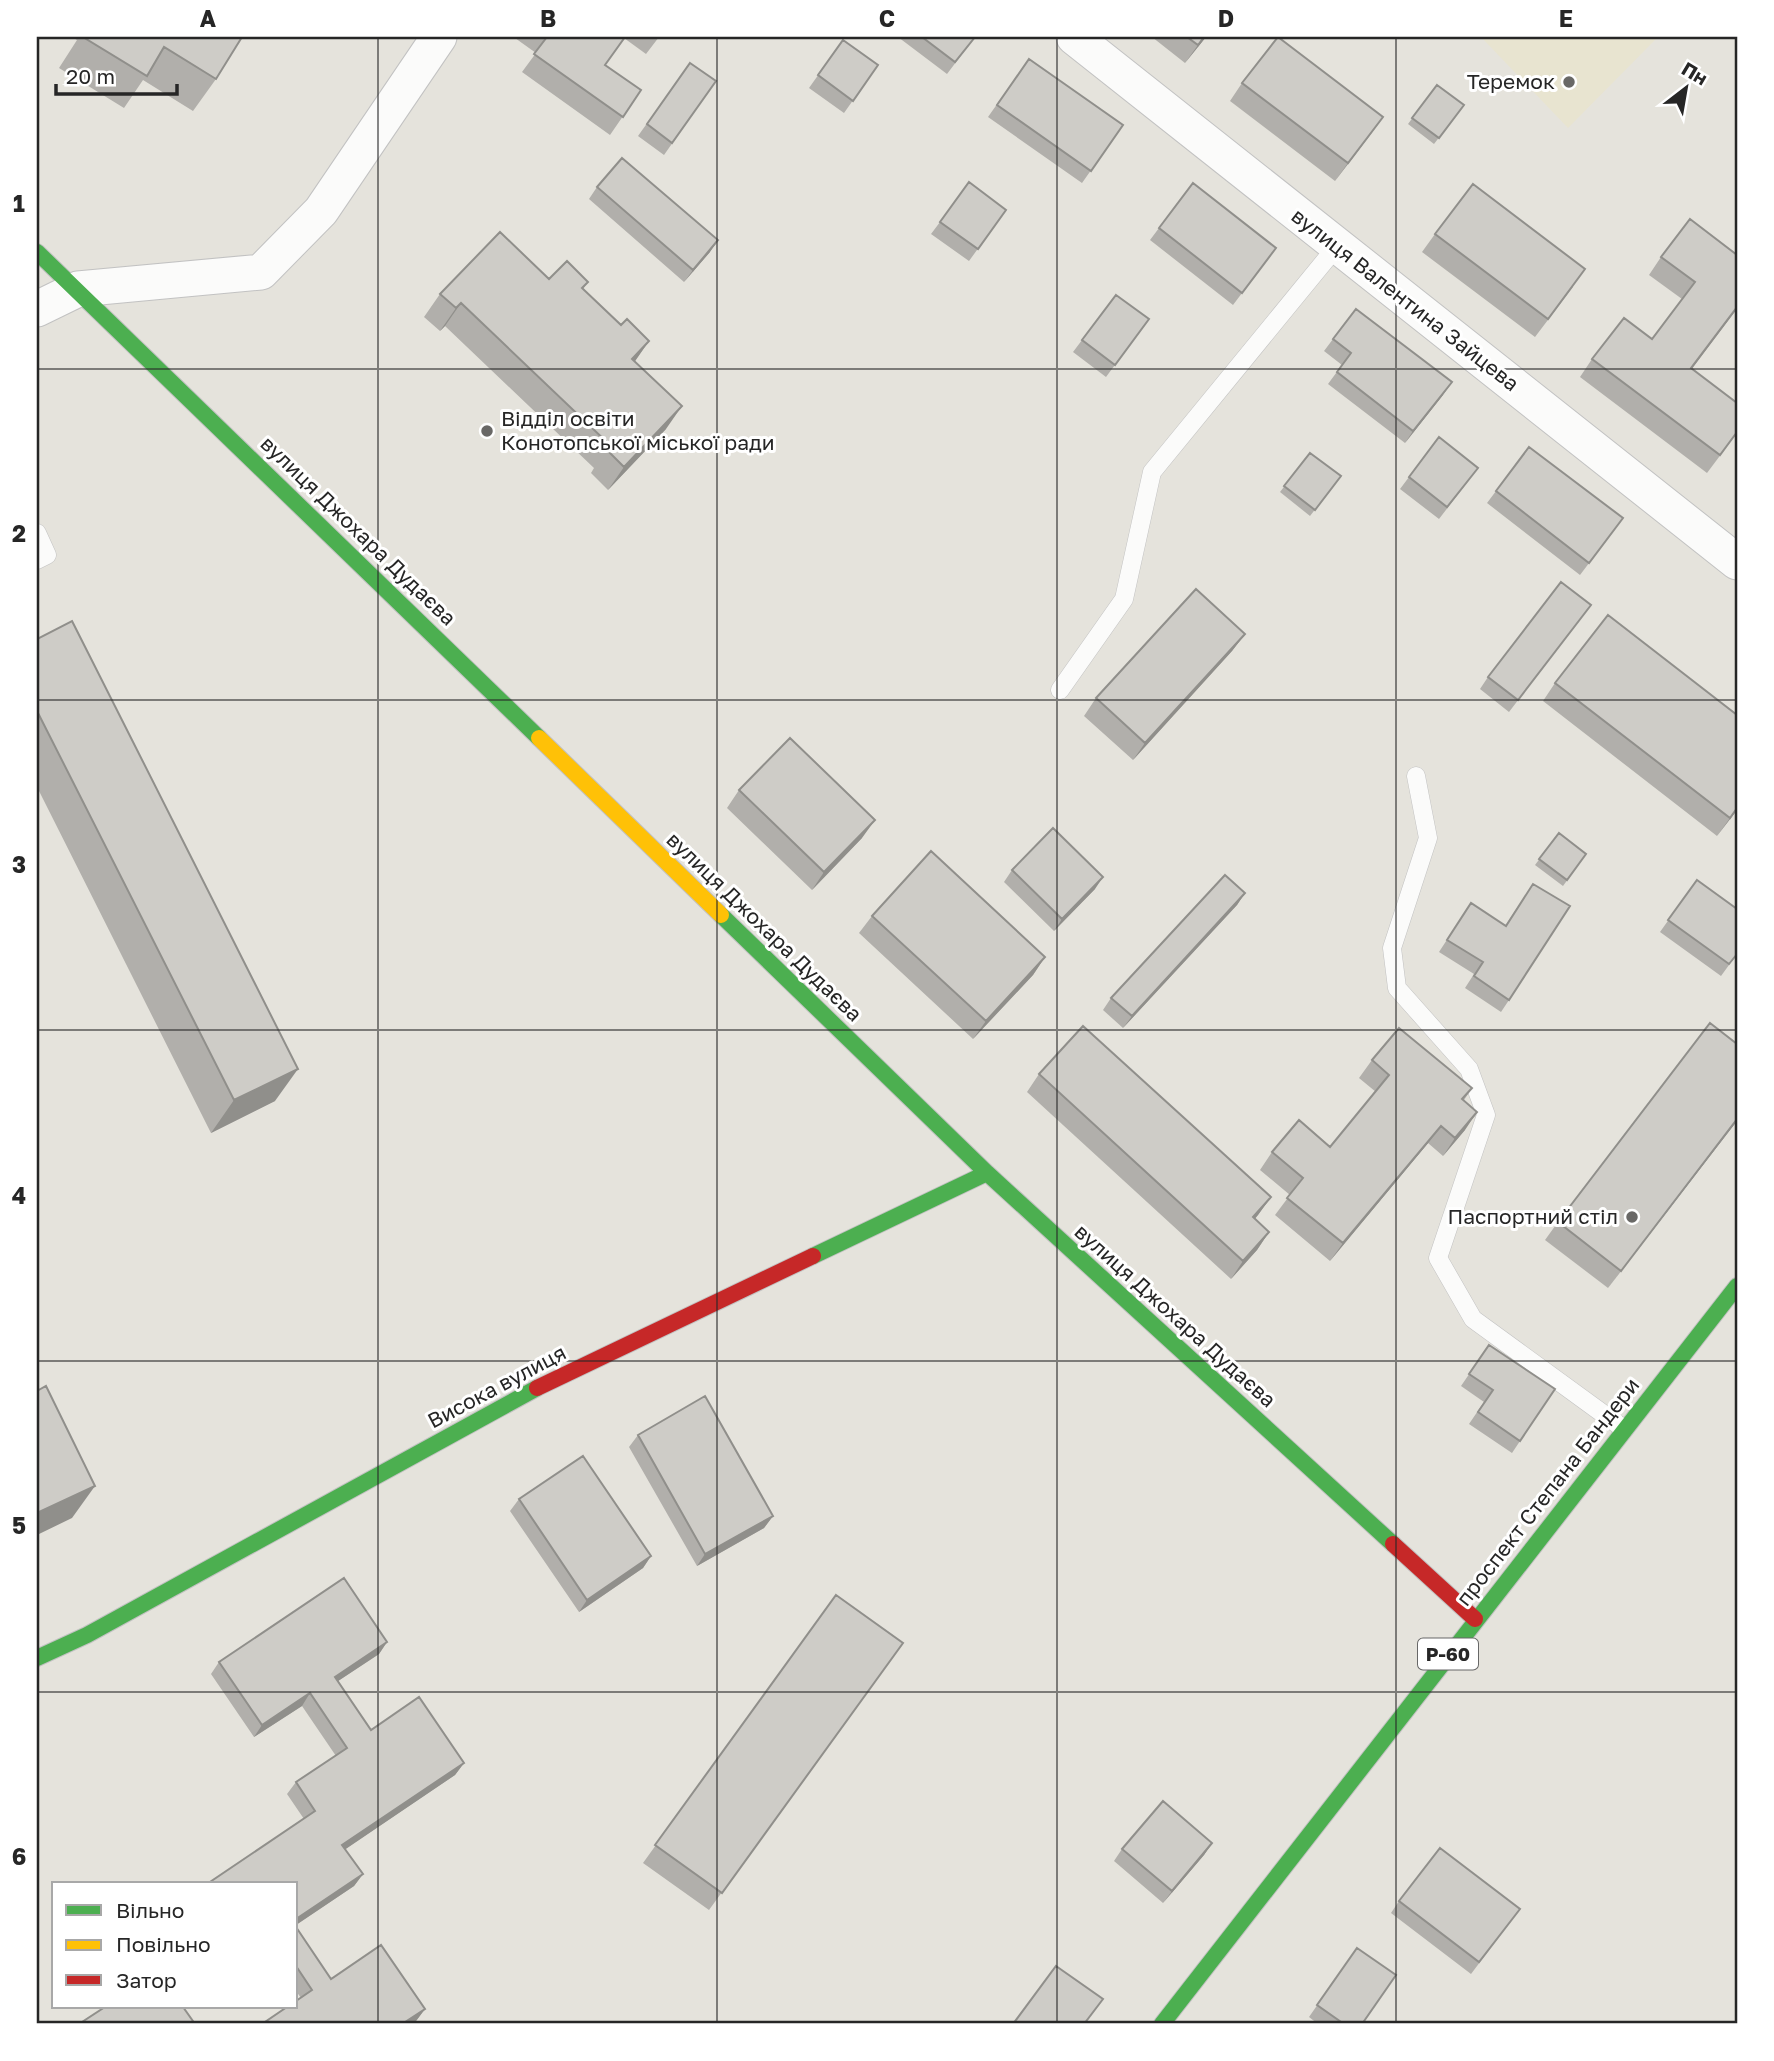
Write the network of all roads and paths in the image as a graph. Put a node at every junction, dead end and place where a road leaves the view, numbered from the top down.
1 (439, 37) edge
2 (1074, 37) edge
3 (1337, 246) junction
4 (37, 251) edge
5 (78, 289) junction
6 (37, 309) edge
7 (37, 533) edge
8 (37, 560) edge
9 (1737, 562) edge
10 (1060, 690) dead end
11 (1416, 776) dead end
12 (987, 1173) junction
13 (1737, 1286) edge
14 (1625, 1429) junction
15 (1475, 1619) junction
16 (37, 1658) edge
17 (1162, 2024) edge

1 - 5 street
2 - 3 street, вулиця Валентина Зайцева
3 - 9 street, вулиця Валентина Зайцева
3 - 10 lane
4 - 5 street, вулиця Джохара Дудаєва
5 - 6 street
5 - 12 street, вулиця Джохара Дудаєва
7 - 8 lane
11 - 14 lane
12 - 15 street, вулиця Джохара Дудаєва
12 - 16 street, Висока вулиця
13 - 14 street, проспект Степана Бандери / Р-60
14 - 15 street, проспект Степана Бандери / Р-60
15 - 17 street, проспект Степана Бандери / Р-60

